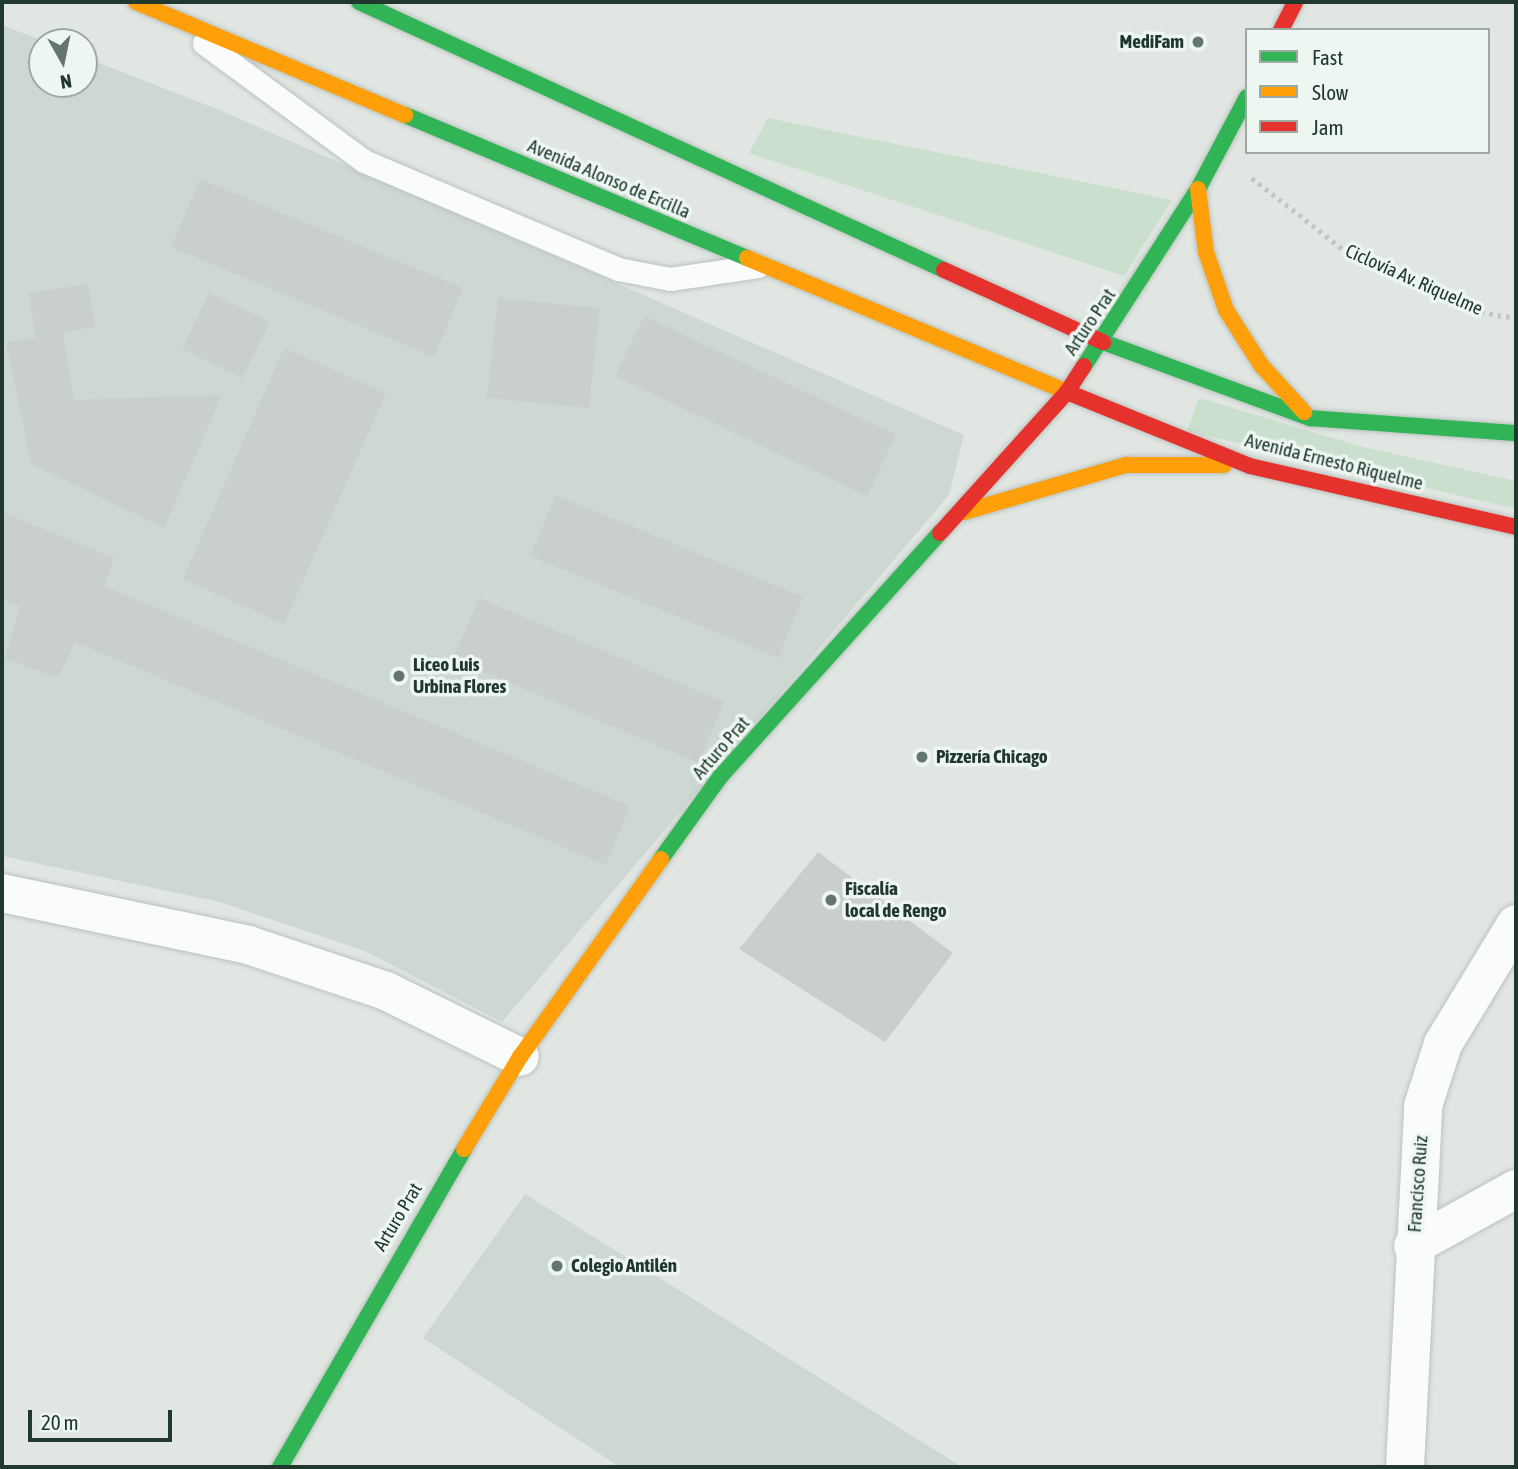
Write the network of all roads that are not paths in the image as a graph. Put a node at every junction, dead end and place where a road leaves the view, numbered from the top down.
1 (136, 2) edge
2 (359, 2) edge
3 (1295, 2) edge
4 (168, 16) junction
5 (1282, 28) edge
6 (1245, 101) edge
7 (1198, 189) junction
8 (762, 265) junction
9 (1104, 342) junction
10 (1067, 392) junction
11 (1310, 418) junction
12 (1516, 432) edge
13 (1250, 466) junction
14 (964, 512) junction
15 (1516, 527) edge
16 (2, 893) edge
17 (1516, 924) edge
18 (520, 1057) junction
19 (1516, 1189) edge
20 (1413, 1246) junction
21 (280, 1467) edge
22 (1405, 1467) edge

1 - 4 main road, Avenida Alonso de Ercilla
2 - 9 main road
3 - 5 main road
4 - 8 main road, Avenida Alonso de Ercilla
4 - 8 lane
6 - 7 main road, Arturo Prat
7 - 9 main road, Arturo Prat
7 - 11 main road
8 - 10 main road, Avenida Alonso de Ercilla
9 - 10 main road, Arturo Prat
9 - 11 main road, Avenida Ernesto Riquelme
10 - 13 main road, Avenida Ernesto Riquelme
10 - 14 main road, Arturo Prat
11 - 12 main road, Avenida Ernesto Riquelme
13 - 14 main road
13 - 15 main road, Avenida Ernesto Riquelme
14 - 18 main road, Arturo Prat
16 - 18 street
17 - 20 street, Francisco Ruiz
18 - 21 main road, Arturo Prat
19 - 20 street
20 - 22 street, Francisco Ruiz

